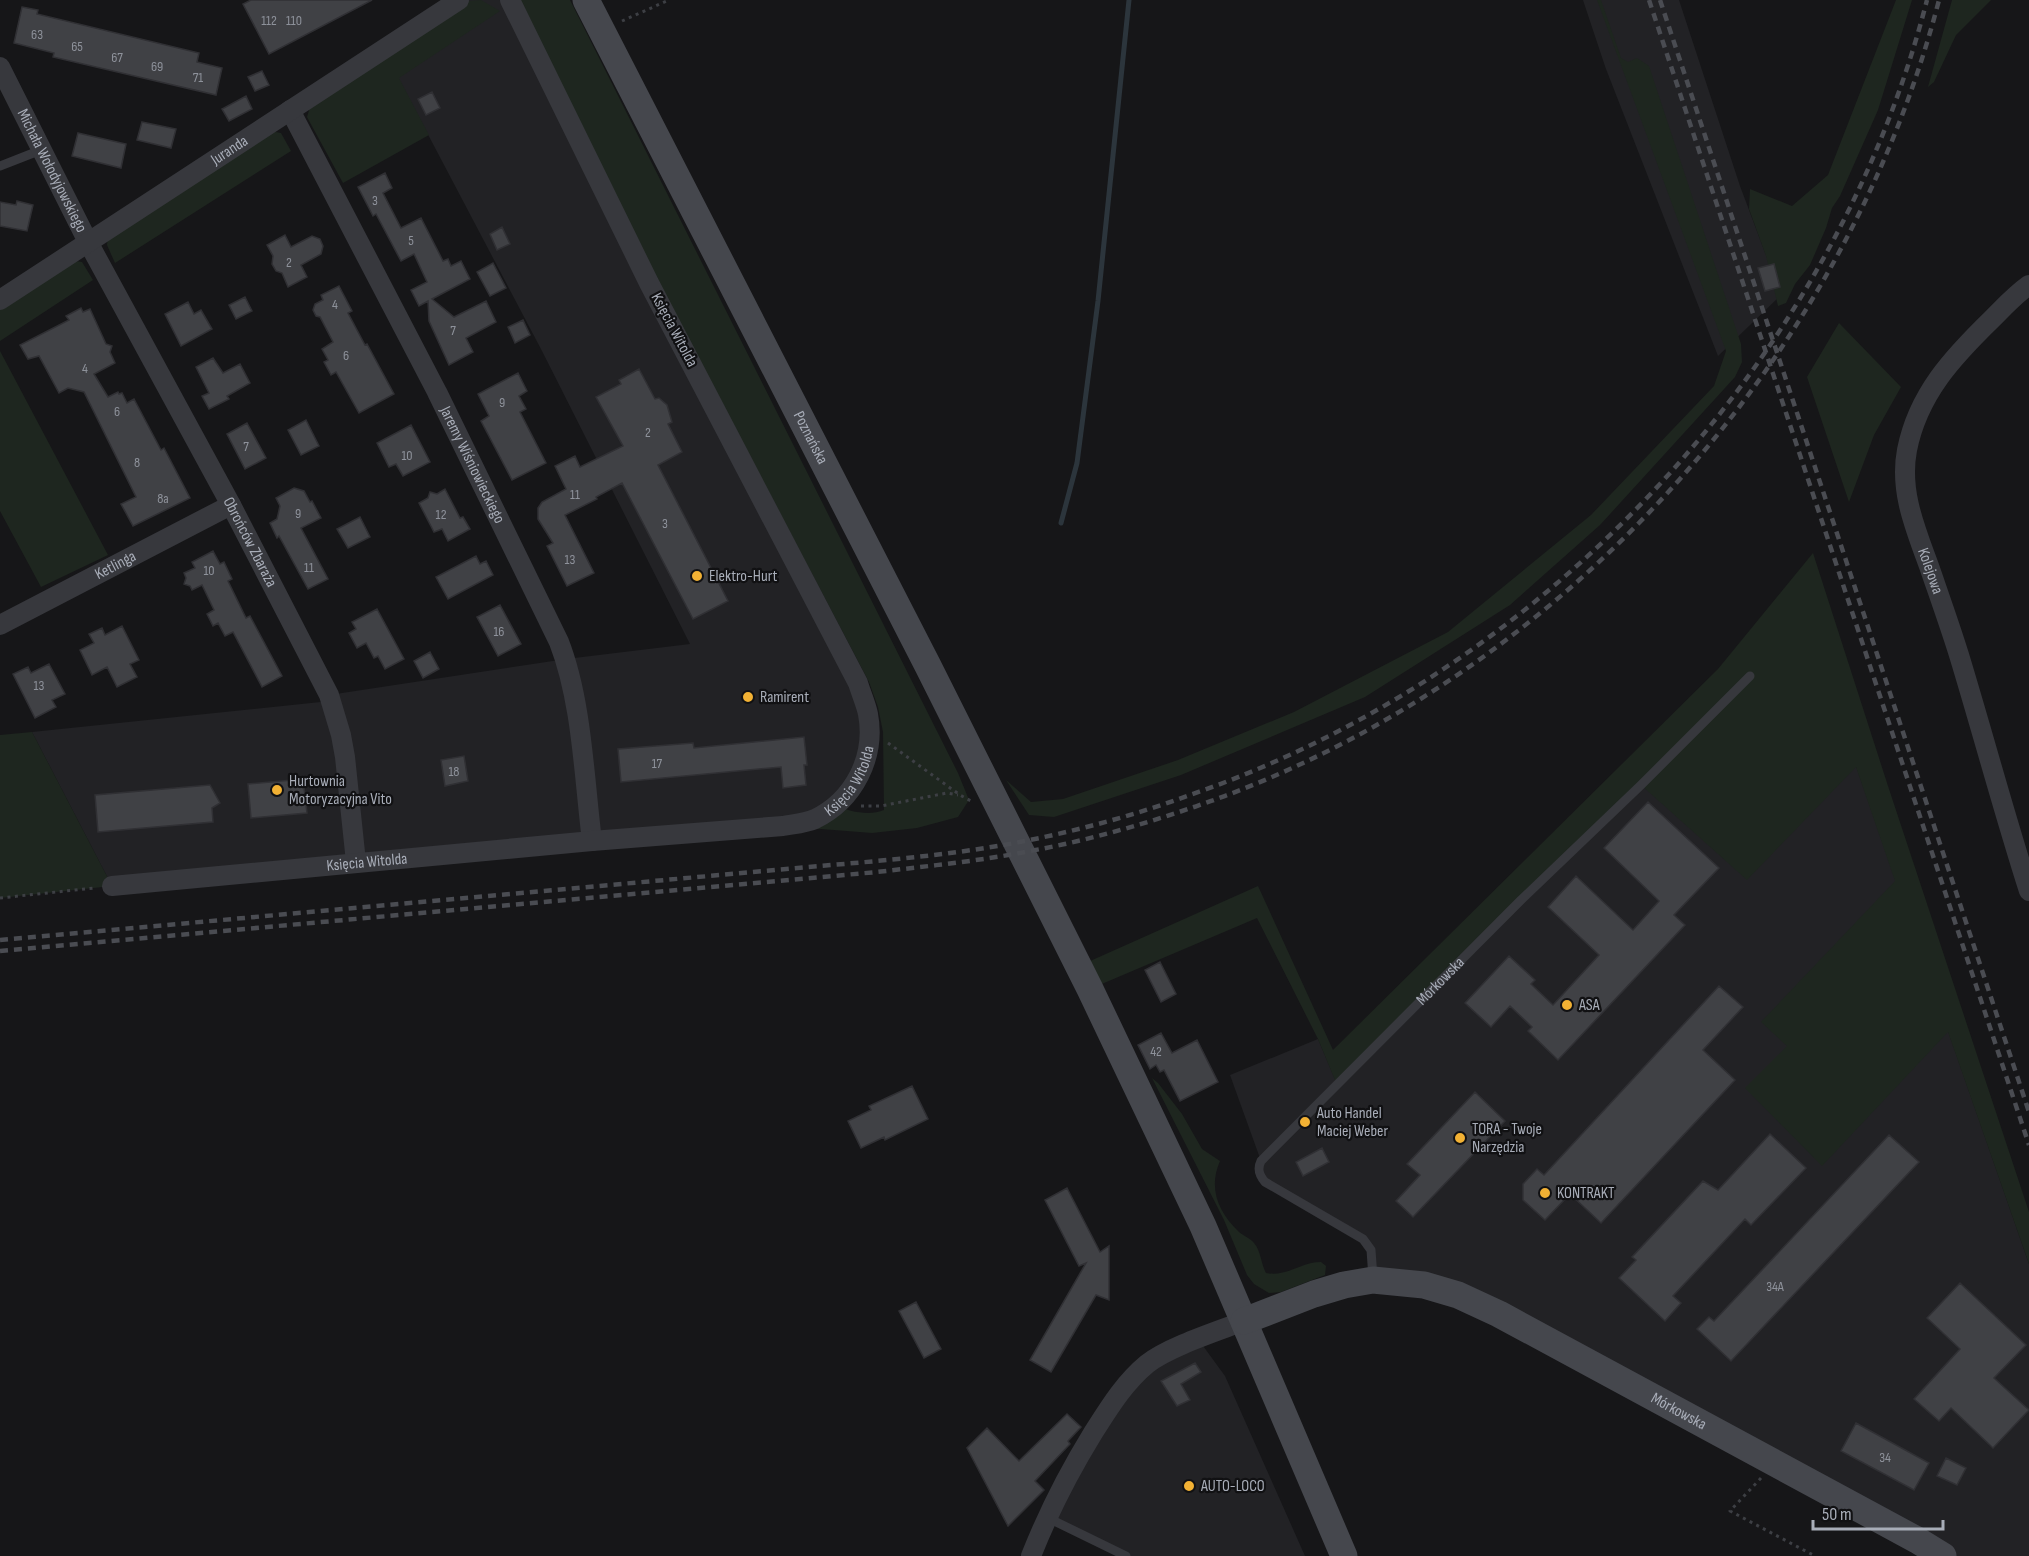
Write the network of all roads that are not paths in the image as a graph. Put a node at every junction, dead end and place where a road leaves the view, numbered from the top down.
1 (459, 0) edge
2 (510, 0) edge
3 (586, 0) edge
4 (0, 67) edge
5 (290, 110) junction
6 (41, 150) junction
7 (0, 166) edge
8 (88, 242) junction
9 (2029, 285) edge
10 (0, 300) edge
11 (231, 506) junction
12 (0, 625) edge
13 (1750, 676) dead end
14 (592, 841) junction
15 (356, 862) junction
16 (112, 886) road end
17 (2029, 891) edge
18 (1373, 1280) junction
19 (1244, 1321) junction
20 (1046, 1517) junction
21 (1031, 1556) edge
22 (1126, 1556) edge
23 (1344, 1556) edge
24 (1943, 1556) edge

1 - 5 street, Juranda
2 - 14 street, Księcia Witolda
3 - 19 main road, Poznańska
4 - 6 street, Michała Wołodyjowskiego
5 - 8 street, Juranda
5 - 14 street, Jaremy Wiśniowieckiego
6 - 7 lane
6 - 8 street, Michała Wołodyjowskiego
8 - 10 street, Juranda
8 - 11 street, Obrońców Zbaraża
9 - 17 street, Kolejowa
11 - 12 street, Ketlinga
11 - 15 street, Obrońców Zbaraża
13 - 18 lane, Mórkowska
14 - 15 street, Księcia Witolda
15 - 16 street, Księcia Witolda
18 - 19 main road, Mórkowska
18 - 24 main road, Mórkowska
19 - 20 street
19 - 23 main road, Poznańska
20 - 21 street
20 - 22 lane

